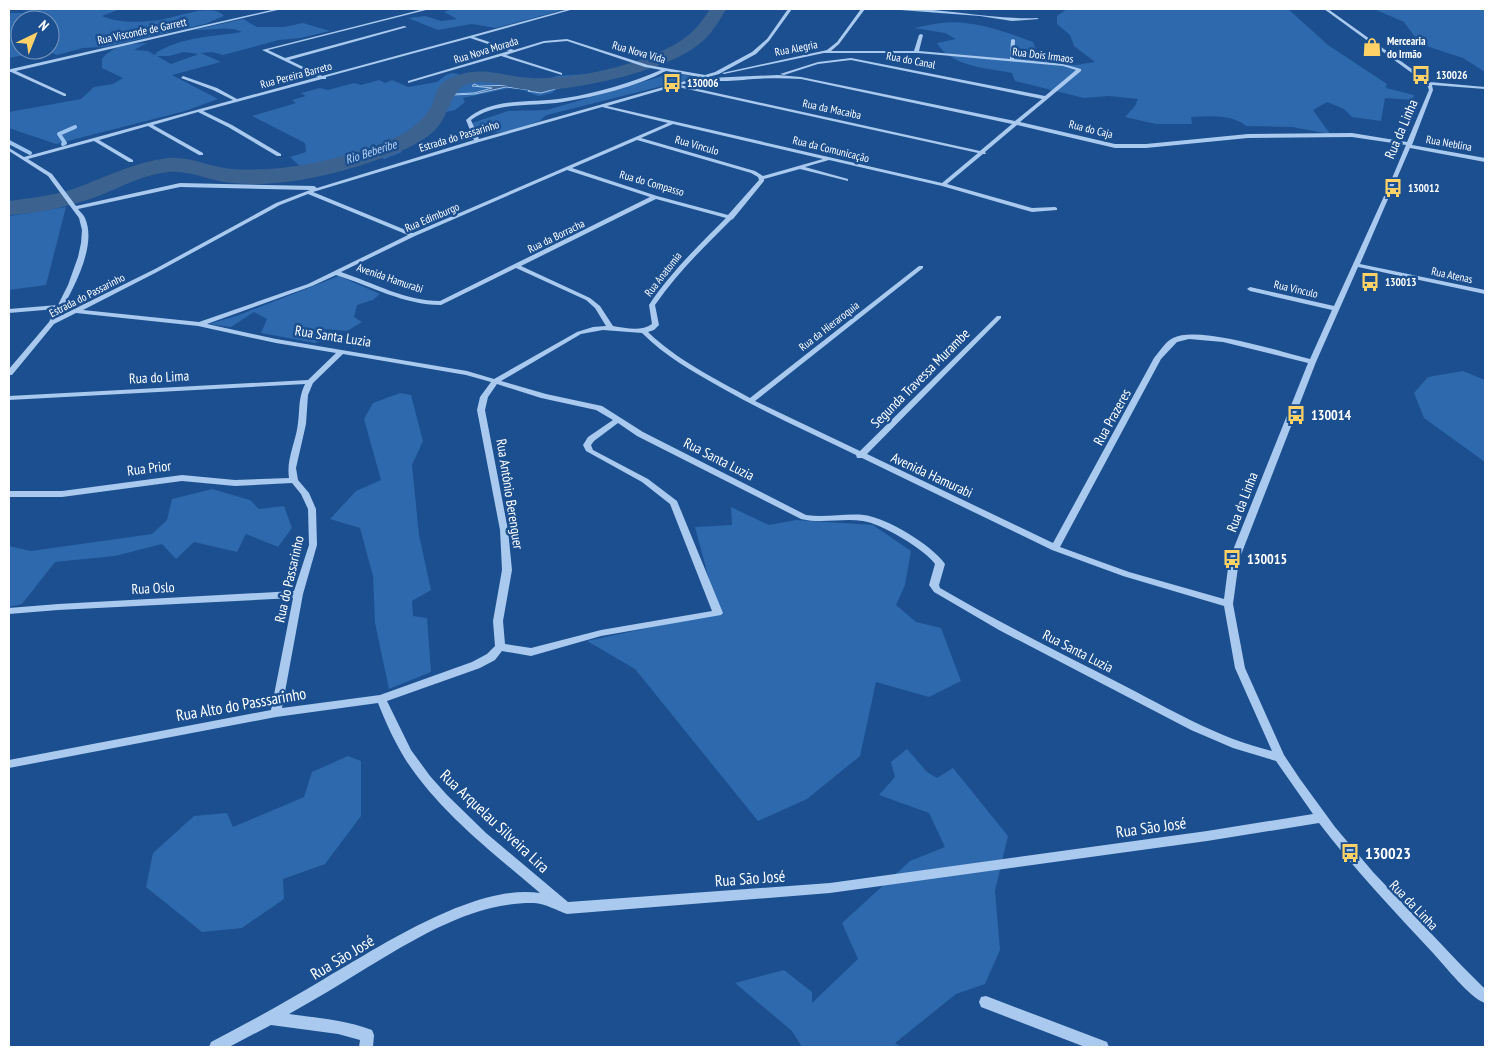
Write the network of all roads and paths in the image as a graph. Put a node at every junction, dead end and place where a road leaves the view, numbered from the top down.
1 (280, 9) edge
2 (428, 9) edge
3 (572, 9) edge
4 (790, 9) edge
5 (863, 9) edge
6 (889, 9) edge
7 (977, 9) edge
8 (1326, 9) edge
9 (980, 14) junction
10 (1037, 19) dead end
11 (406, 27) dead end
12 (921, 35) dead end
13 (470, 37) junction
14 (567, 40) joint
15 (1013, 40) dead end
16 (514, 51) junction
17 (826, 52) junction
18 (916, 52) junction
19 (502, 55) junction
20 (284, 60) junction
21 (1012, 60) junction
22 (10, 70) edge
23 (664, 70) junction
24 (560, 74) dead end
25 (714, 74) junction
26 (772, 76) junction
27 (183, 77) dead end
28 (324, 78) junction
29 (704, 78) junction
30 (801, 78) joint
31 (410, 82) dead end
32 (1429, 83) junction
33 (675, 86) junction
34 (1485, 88) edge
35 (64, 95) dead end
36 (1046, 98) junction
37 (238, 101) junction
38 (603, 106) junction
39 (199, 111) junction
40 (671, 123) junction
41 (1015, 123) junction
42 (148, 124) junction
43 (473, 131) junction
44 (500, 134) junction
45 (636, 138) junction
46 (94, 139) junction
47 (477, 140) junction
48 (1410, 145) junction
49 (9, 149) edge
50 (984, 153) junction
51 (202, 154) dead end
52 (279, 155) dead end
53 (25, 158) junction
54 (827, 158) junction
55 (1485, 160) edge
56 (131, 161) dead end
57 (800, 167) junction
58 (567, 168) junction
59 (762, 178) junction
60 (846, 180) dead end
61 (943, 185) junction
62 (320, 188) junction
63 (308, 192) junction
64 (655, 197) junction
65 (74, 208) junction
66 (1054, 209) dead end
67 (731, 218) junction
68 (414, 236) junction
69 (1356, 265) junction
70 (517, 266) junction
71 (921, 268) dead end
72 (336, 273) junction
73 (1250, 289) dead end
74 (464, 291) joint
75 (1485, 292) edge
76 (60, 307) junction
77 (74, 310) junction
78 (1336, 310) junction
79 (9, 311) edge
80 (999, 318) dead end
81 (52, 323) junction
82 (198, 324) junction
83 (611, 328) junction
84 (644, 331) junction
85 (342, 351) junction
86 (1312, 362) junction
87 (9, 373) edge
88 (497, 380) junction
89 (310, 382) junction
90 (9, 398) edge
91 (750, 401) junction
92 (618, 420) junction
93 (860, 456) junction
94 (294, 480) junction
95 (9, 494) edge
96 (1055, 548) junction
97 (298, 594) junction
98 (1228, 604) junction
99 (9, 611) edge
100 (500, 647) junction
101 (381, 699) junction
102 (276, 713) junction
103 (1280, 758) junction
104 (9, 764) edge
105 (1321, 818) junction
106 (567, 908) junction
107 (1483, 992) edge
108 (986, 1002) dead end
109 (270, 1018) junction
110 (216, 1047) edge
111 (366, 1047) edge
112 (1102, 1047) edge

1 - 22 street, Rua Visconde de Garrett
2 - 20 street
3 - 13 street, Rua Pereira Barreto
4 - 25 street, Estrada do Passarinho
5 - 17 street, Rua Alegria
6 - 9 street
7 - 9 street
8 - 32 street
9 - 10 street
11 - 20 street
12 - 18 street
13 - 16 street
13 - 28 street, Rua Pereira Barreto
14 - 16 street, Rua Nova Morada
14 - 23 street, Rua Nova Vida
15 - 21 street
16 - 19 street, Rua Nova Morada
17 - 18 street, Rua Dois Irmaos
17 - 25 street, Rua Alegria
18 - 21 street, Rua Dois Irmaos
19 - 24 street
19 - 31 street, Rua Nova Morada
20 - 28 street
21 - 36 street, Rua Dois Irmaos
22 - 35 street
23 - 29 street, Rua Nova Vida
23 - 43 street
25 - 29 street, Estrada do Passarinho
26 - 29 street, Rua Alegria
26 - 30 street, Rua Alegria
26 - 36 street, Rua do Canal
27 - 37 street
28 - 37 street, Rua Pereira Barreto
29 - 33 street, Estrada do Passarinho
30 - 41 street, Rua do Caja
32 - 34 street
32 - 48 street, Rua da Linha
33 - 38 street, Estrada do Passarinho
33 - 50 street, Rua da Macaiba
36 - 41 street, Rua Dois Irmaos
37 - 39 street, Rua Pereira Barreto
38 - 40 street, Rua da Comunicação
38 - 44 street, Estrada do Passarinho
39 - 42 street, Rua Pereira Barreto
39 - 52 street
40 - 45 street, Rua Edimburgo
40 - 54 street, Rua da Comunicação
41 - 48 street, Rua do Caja
41 - 50 street, Rua Dois Irmaos
42 - 46 street, Rua Pereira Barreto
42 - 51 street
43 - 44 street
43 - 47 street
44 - 47 street, Estrada do Passarinho
45 - 58 street, Rua Edimburgo
45 - 59 street, Rua Vinculo
46 - 53 street, Rua Pereira Barreto
46 - 56 street
47 - 62 street, Estrada do Passarinho
48 - 55 street, Rua Neblina
48 - 69 street, Rua da Linha
49 - 53 street
50 - 61 street, Rua Dois Irmaos
53 - 65 street
54 - 57 street
54 - 61 street, Rua da Comunicação
57 - 59 street
57 - 60 street
58 - 64 street, Rua do Compasso
58 - 68 street, Rua Edimburgo
59 - 67 street, Rua Anatomia
61 - 66 street, Rua da Comunicação
62 - 63 street, Estrada do Passarinho
62 - 65 street
63 - 68 street
63 - 77 street, Estrada do Passarinho
64 - 67 street, Rua do Compasso
64 - 70 street, Rua da Borracha
65 - 76 street
67 - 84 street, Rua Anatomia
68 - 72 street, Rua Edimburgo
69 - 75 street, Rua Atenas
69 - 78 street, Rua da Linha
70 - 74 street, Rua da Borracha
70 - 83 street
71 - 91 street, Rua da Hieraroquia
72 - 74 street, Avenida Hamurabi
72 - 82 street, Rua Edimburgo
73 - 78 street, Rua Vinculo
76 - 79 street
76 - 81 street
77 - 81 street, Estrada do Passarinho
77 - 82 street, Rua Santa Luzia
78 - 86 street, Rua da Linha
80 - 93 street, Segunda Travessa Murambe
81 - 87 street, Estrada do Passarinho
82 - 85 street, Rua Santa Luzia
83 - 84 street
83 - 88 street
84 - 91 street, Avenida Hamurabi
85 - 88 street, Rua Santa Luzia
85 - 89 street
86 - 96 street, Rua Prazeres
86 - 98 street, Rua da Linha
88 - 92 street, Rua Santa Luzia
88 - 100 street, Rua Antônio Berenguer
89 - 90 street, Rua do Lima
89 - 94 street
91 - 93 street, Avenida Hamurabi
92 - 100 street
92 - 103 street, Rua Santa Luzia
93 - 96 street, Avenida Hamurabi
94 - 95 street, Rua Prior
94 - 97 street, Rua do Passarinho
96 - 98 street, Avenida Hamurabi
97 - 99 street, Rua Oslo
97 - 102 street, Rua do Passarinho
98 - 103 street, Rua da Linha
100 - 101 street, Rua Alto do Passsarinho
101 - 102 street, Rua Alto do Passsarinho
101 - 106 street, Rua Arquelau Silveira Lira
102 - 104 street, Rua Alto do Passsarinho
103 - 105 street, Rua da Linha
105 - 106 street, Rua São José
105 - 107 street, Rua da Linha
106 - 109 street, Rua São José
108 - 112 street
109 - 110 street, Rua São José
109 - 111 street

